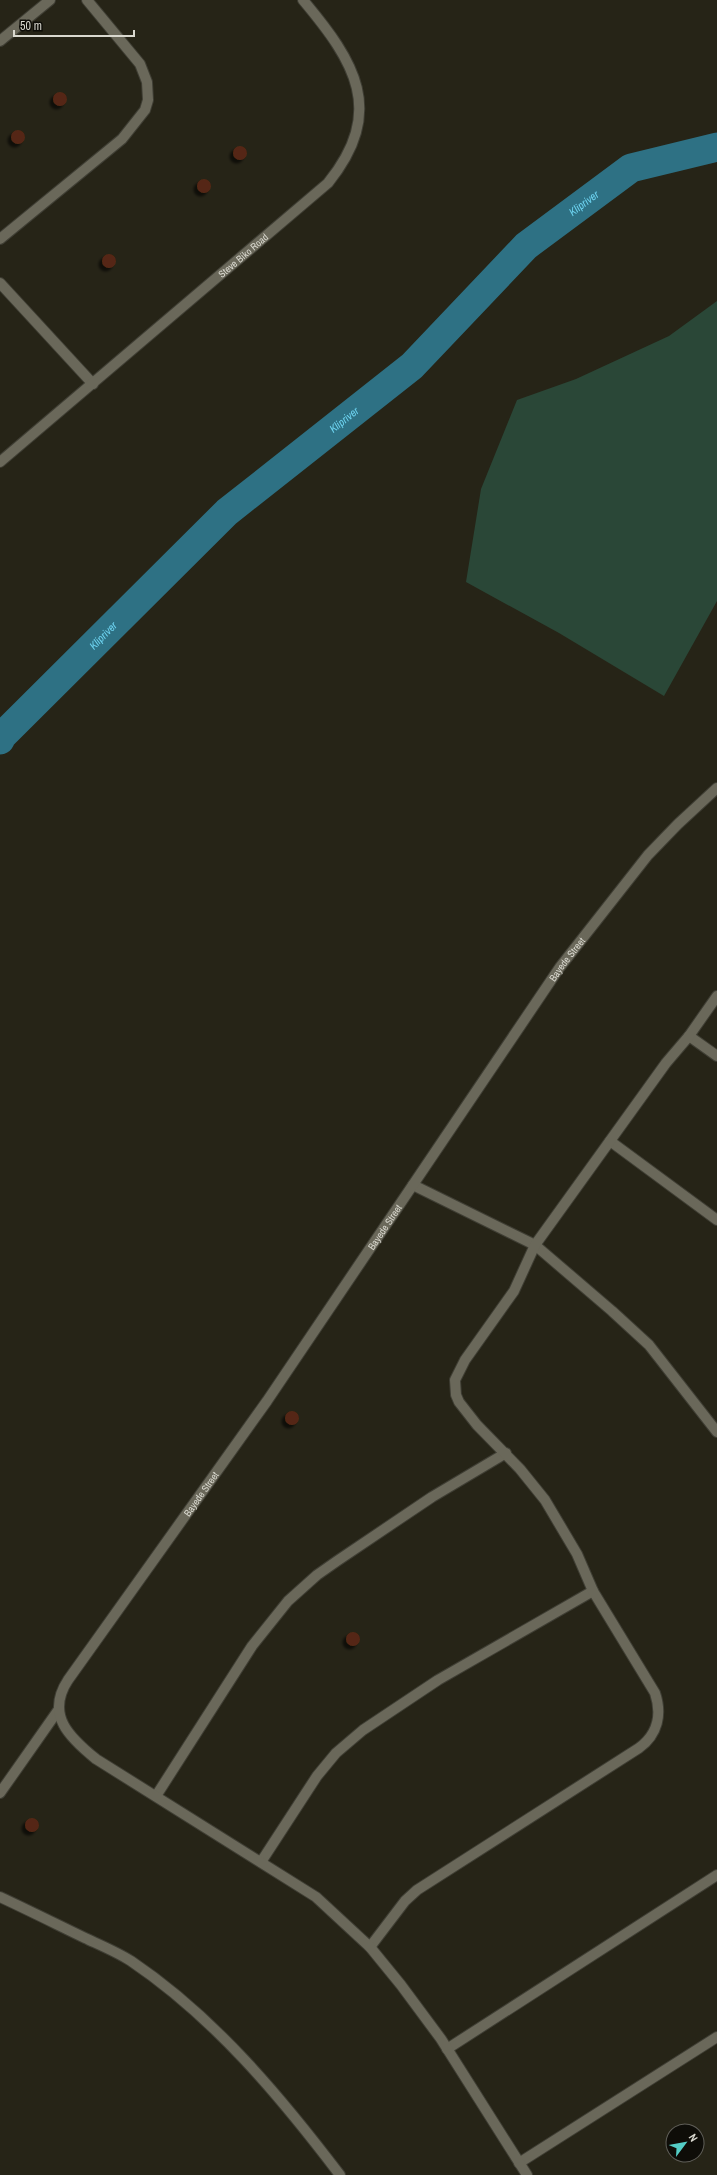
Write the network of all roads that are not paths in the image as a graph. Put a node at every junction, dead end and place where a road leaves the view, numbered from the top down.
1 (50, 0) edge
2 (87, 0) edge
3 (303, 0) edge
4 (0, 40) edge
5 (0, 240) edge
6 (0, 283) edge
7 (93, 384) junction
8 (0, 462) edge
9 (717, 788) edge
10 (717, 996) edge
11 (689, 1036) junction
12 (717, 1056) edge
13 (610, 1141) junction
14 (414, 1185) junction
15 (717, 1220) edge
16 (535, 1245) junction
17 (717, 1432) edge
18 (506, 1453) junction
19 (593, 1591) junction
20 (59, 1710) junction
21 (0, 1793) edge
22 (156, 1796) junction
23 (261, 1862) junction
24 (717, 1875) edge
25 (0, 1896) edge
26 (370, 1947) junction
27 (717, 2037) edge
28 (447, 2049) junction
29 (519, 2163) junction
30 (340, 2175) edge
31 (527, 2175) edge

1 - 4 street
2 - 5 street
3 - 7 street, Steve Biko Road
6 - 7 street
7 - 8 street, Steve Biko Road
9 - 14 street, Bayede Street
10 - 11 street
11 - 12 street
11 - 13 street
13 - 15 street
13 - 16 street
14 - 16 street
14 - 20 street, Bayede Street
16 - 17 street
16 - 18 street
18 - 19 street
18 - 22 street
19 - 23 street
19 - 26 street
20 - 21 street
20 - 22 street
22 - 23 street
23 - 26 street
24 - 28 street
25 - 30 street
26 - 28 street
27 - 29 street
28 - 29 street
29 - 31 street

